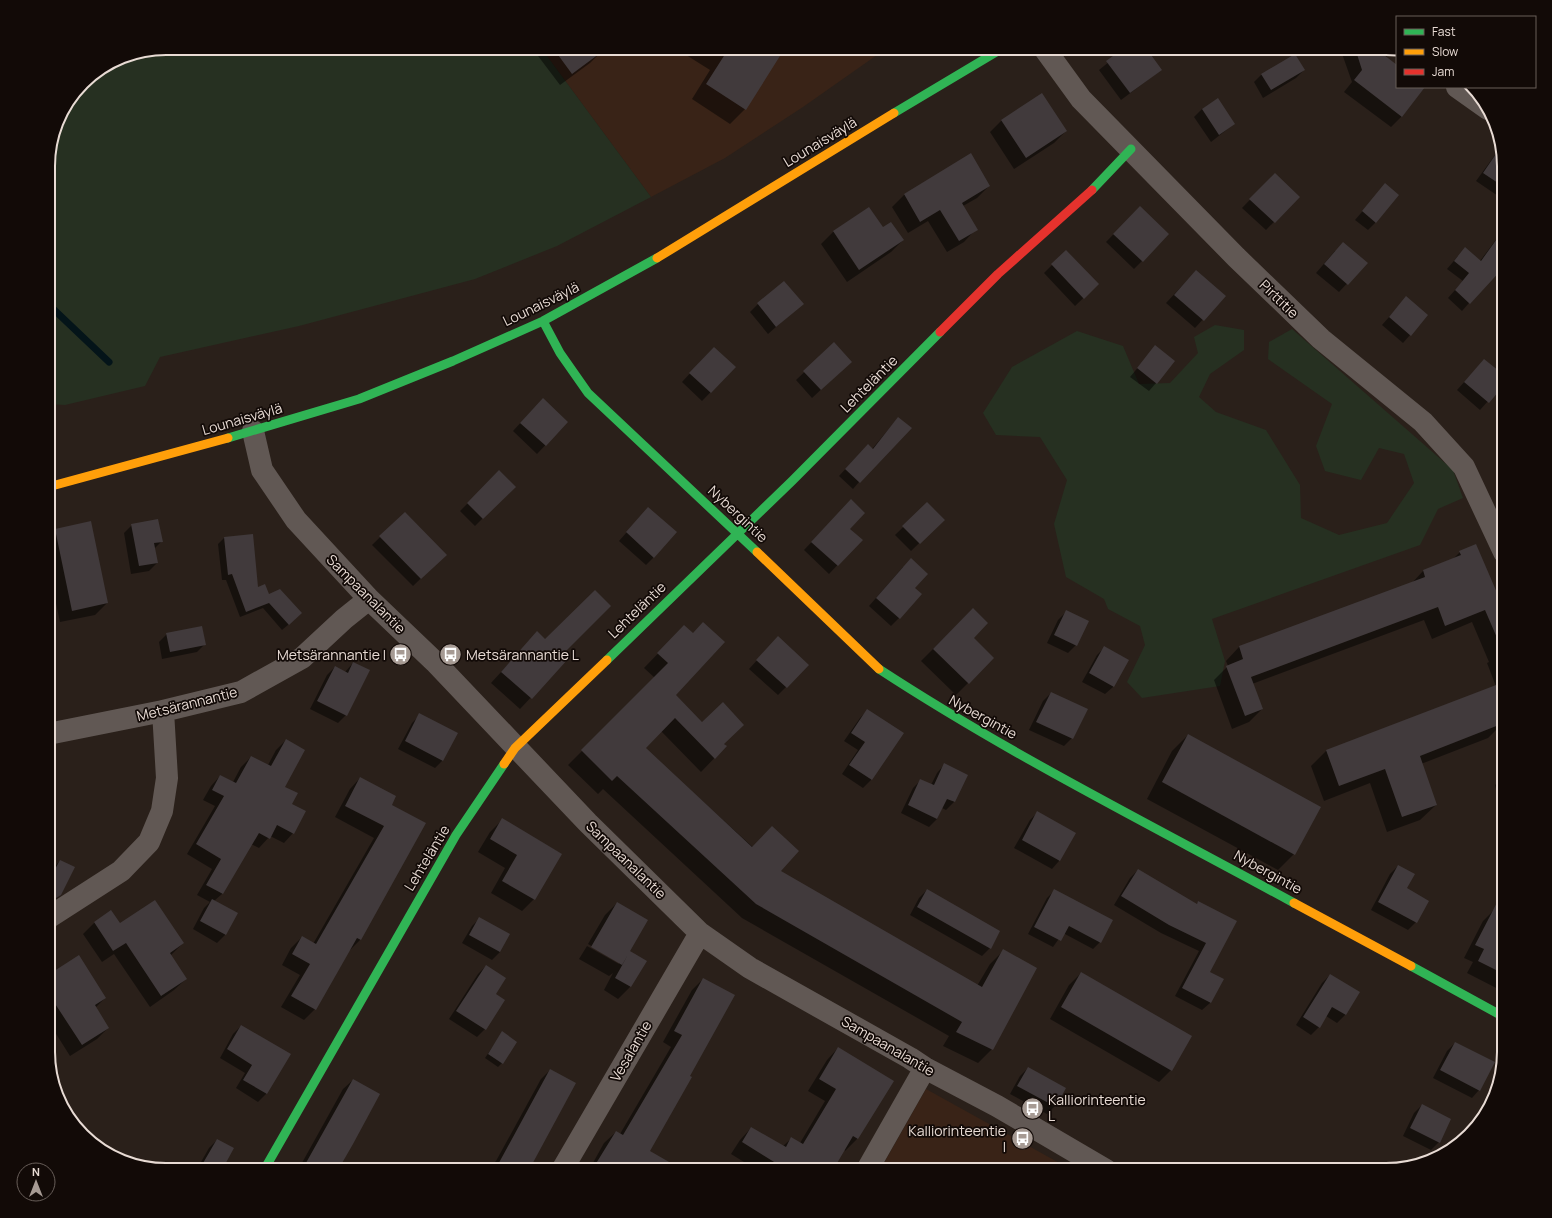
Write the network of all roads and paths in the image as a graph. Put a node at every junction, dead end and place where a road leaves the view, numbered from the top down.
1 (991, 55) edge
2 (1049, 55) edge
3 (1458, 88) edge
4 (1475, 100) edge
5 (1131, 149) junction
6 (543, 321) junction
7 (253, 431) junction
8 (55, 485) edge
9 (738, 533) junction
10 (1497, 537) edge
11 (369, 599) junction
12 (163, 711) junction
13 (55, 733) edge
14 (515, 748) junction
15 (55, 913) edge
16 (700, 933) junction
17 (1497, 1013) edge
18 (925, 1068) junction
19 (268, 1163) edge
20 (566, 1163) edge
21 (871, 1163) edge
22 (1094, 1163) edge

1 - 6 street, Lounaisväylä
2 - 5 street, Pirttitie
3 - 4 street
5 - 9 street, Lehteläntie
5 - 10 street, Pirttitie
6 - 7 street, Lounaisväylä
6 - 9 street, Nybergintie
7 - 8 street, Lounaisväylä
7 - 11 street, Sampaanalantie
9 - 14 street, Lehteläntie
9 - 17 street, Nybergintie
11 - 12 street, Metsärannantie
11 - 14 street, Sampaanalantie
12 - 13 street, Metsärannantie
12 - 15 street
14 - 16 street, Sampaanalantie
14 - 19 street, Lehteläntie
16 - 18 street, Sampaanalantie
16 - 20 street, Vesalantie
18 - 21 street
18 - 22 street, Sampaanalantie

